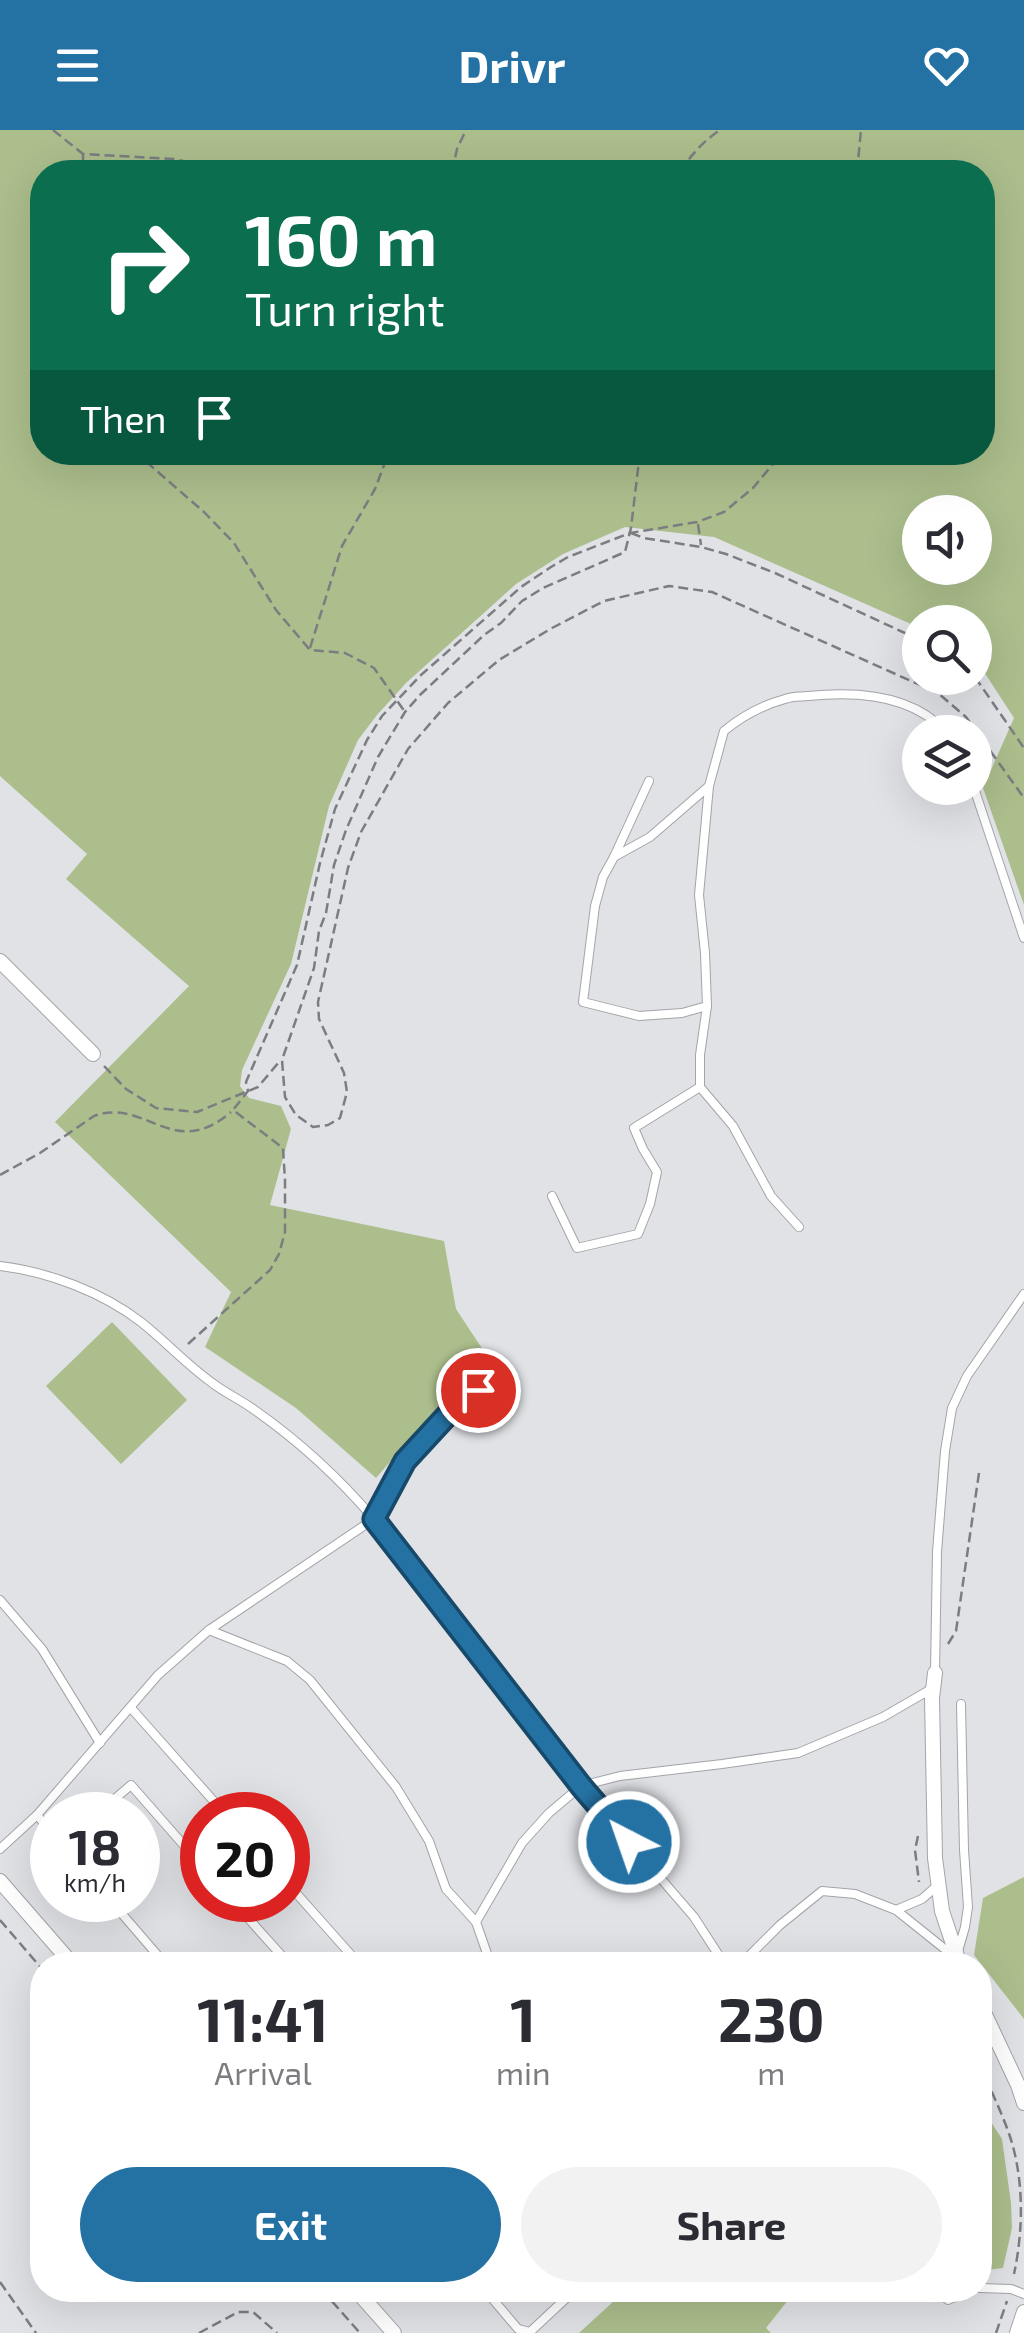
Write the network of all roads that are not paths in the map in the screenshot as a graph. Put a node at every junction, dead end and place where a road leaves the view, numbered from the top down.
1 (925, 715) edge
2 (649, 781) dead end
3 (709, 786) junction
4 (980, 805) edge
5 (614, 857) junction
6 (1024, 938) edge
7 (0, 961) edge
8 (707, 1006) junction
9 (93, 1054) road end
10 (700, 1087) junction
11 (552, 1196) dead end
12 (800, 1227) dead end
13 (0, 1266) edge
14 (1024, 1294) edge
15 (478, 1390) dead end
16 (374, 1519) junction
17 (0, 1600) edge
18 (209, 1630) junction
19 (934, 1680) junction
20 (961, 1704) dead end
21 (130, 1708) junction
22 (100, 1742) junction
23 (581, 1786) junction
24 (57, 1792) edge
25 (205, 1792) edge
26 (160, 1818) edge
27 (30, 1821) edge
28 (180, 1841) edge
29 (0, 1849) edge
30 (0, 1881) edge
31 (938, 1884) junction
32 (310, 1909) edge
33 (896, 1910) junction
34 (129, 1922) edge
35 (252, 1922) edge
36 (476, 1922) junction
37 (62, 1952) edge
38 (155, 1952) edge
39 (278, 1952) edge
40 (348, 1952) edge
41 (486, 1952) edge
42 (717, 1952) edge
43 (753, 1952) edge
44 (947, 1952) edge
45 (955, 1952) edge
46 (960, 1952) edge
47 (992, 2029) edge
48 (1024, 2104) edge
49 (992, 2288) edge
50 (1024, 2294) edge
51 (367, 2302) edge
52 (494, 2302) edge
53 (562, 2302) edge
54 (1024, 2312) edge
55 (394, 2333) edge
56 (1017, 2333) edge

1 - 3 lane
2 - 5 lane
3 - 5 lane
3 - 8 lane
4 - 6 lane
5 - 8 lane
7 - 9 street
8 - 10 lane
10 - 11 lane
10 - 12 lane
13 - 16 lane
14 - 19 lane
15 - 16 lane
16 - 18 lane
16 - 23 lane
17 - 22 lane
18 - 21 lane
18 - 36 lane
19 - 23 lane
19 - 31 street
20 - 46 lane
21 - 22 lane
21 - 25 lane
22 - 24 lane
23 - 36 lane
23 - 42 lane
26 - 28 lane
27 - 29 lane
30 - 37 street
31 - 33 lane
31 - 45 street
32 - 40 lane
33 - 43 lane
33 - 44 lane
34 - 38 lane
35 - 39 lane
36 - 41 lane
47 - 48 street
49 - 50 lane
51 - 55 street
52 - 53 lane
54 - 56 street

